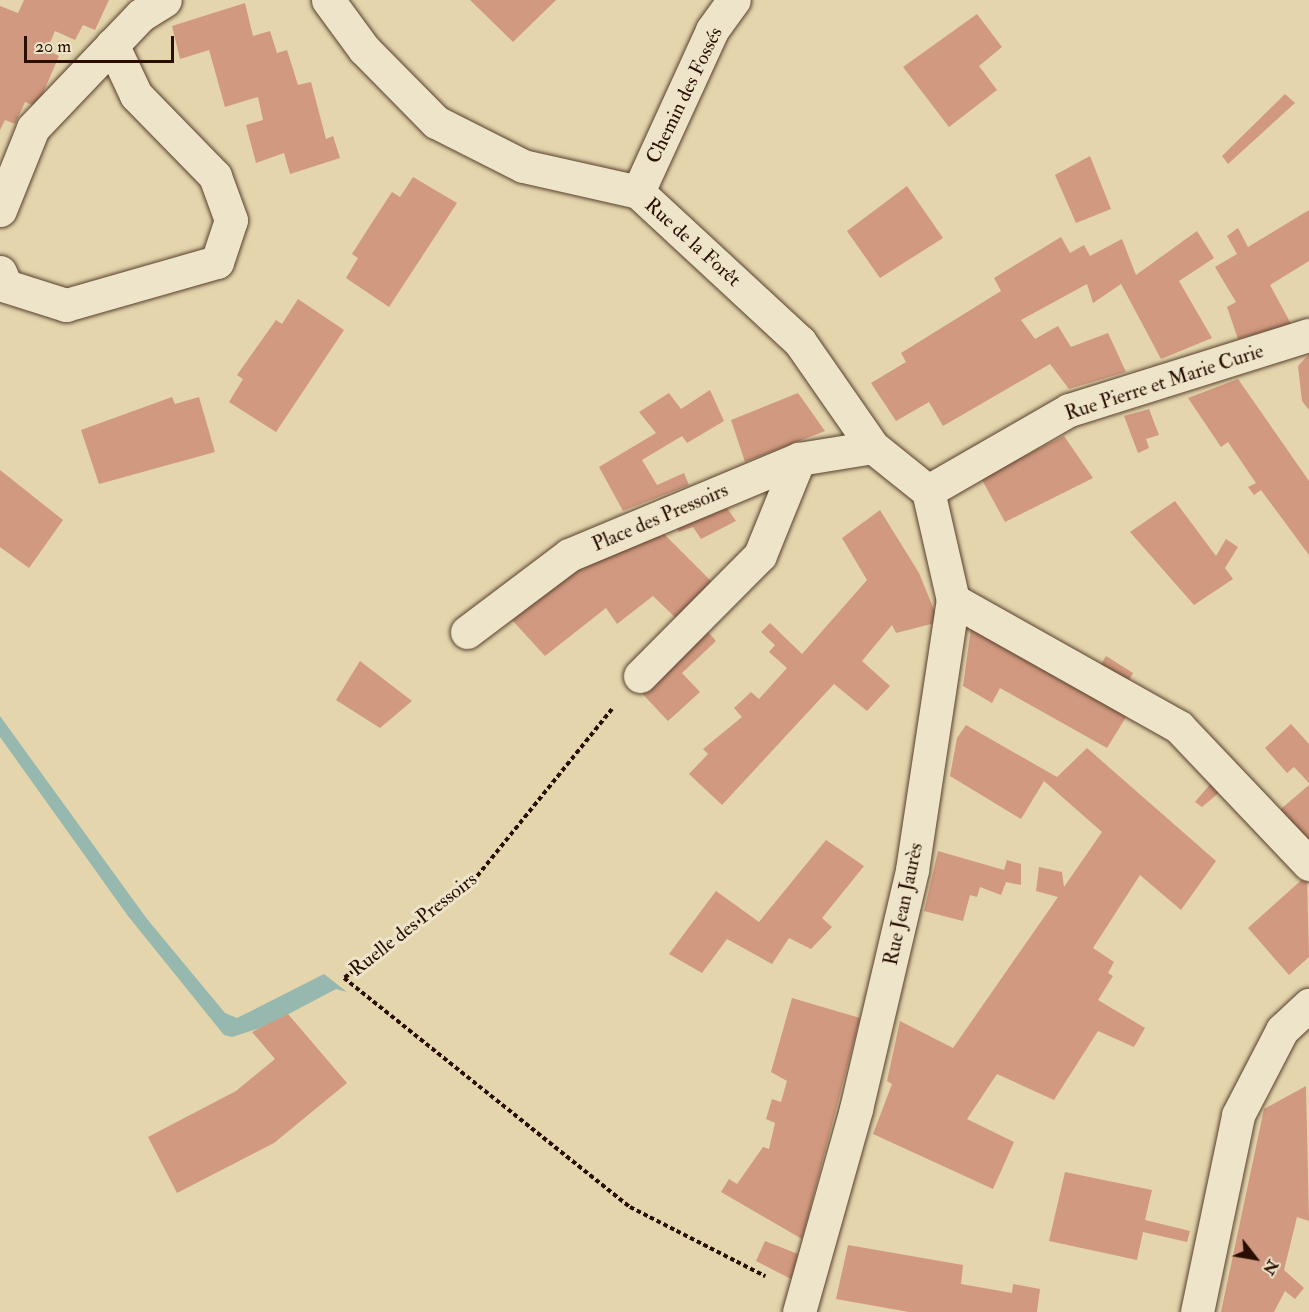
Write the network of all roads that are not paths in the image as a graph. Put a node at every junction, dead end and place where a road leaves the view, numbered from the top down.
1 (165, 0) edge
2 (328, 0) edge
3 (734, 0) edge
4 (112, 44) junction
5 (638, 192) junction
6 (0, 210) edge
7 (0, 272) edge
8 (1309, 335) edge
9 (873, 447) junction
10 (799, 459) junction
11 (928, 491) junction
12 (953, 600) junction
13 (467, 632) dead end
14 (640, 676) road end
15 (1309, 864) edge
16 (1309, 1005) edge
17 (801, 1304) edge
18 (1197, 1312) edge

1 - 4 street
2 - 5 street, Rue de la Forêt
3 - 5 street, Chemin des Fossés
4 - 6 street
4 - 7 street
5 - 9 street, Rue de la Forêt
8 - 11 street, Rue Pierre et Marie Curie
9 - 10 street, Place des Pressoirs
9 - 11 street, Rue de la Forêt
10 - 13 street, Place des Pressoirs
10 - 14 street
11 - 12 street, Rue Jean Jaurès
12 - 15 street
12 - 17 street, Rue Jean Jaurès
16 - 18 street

